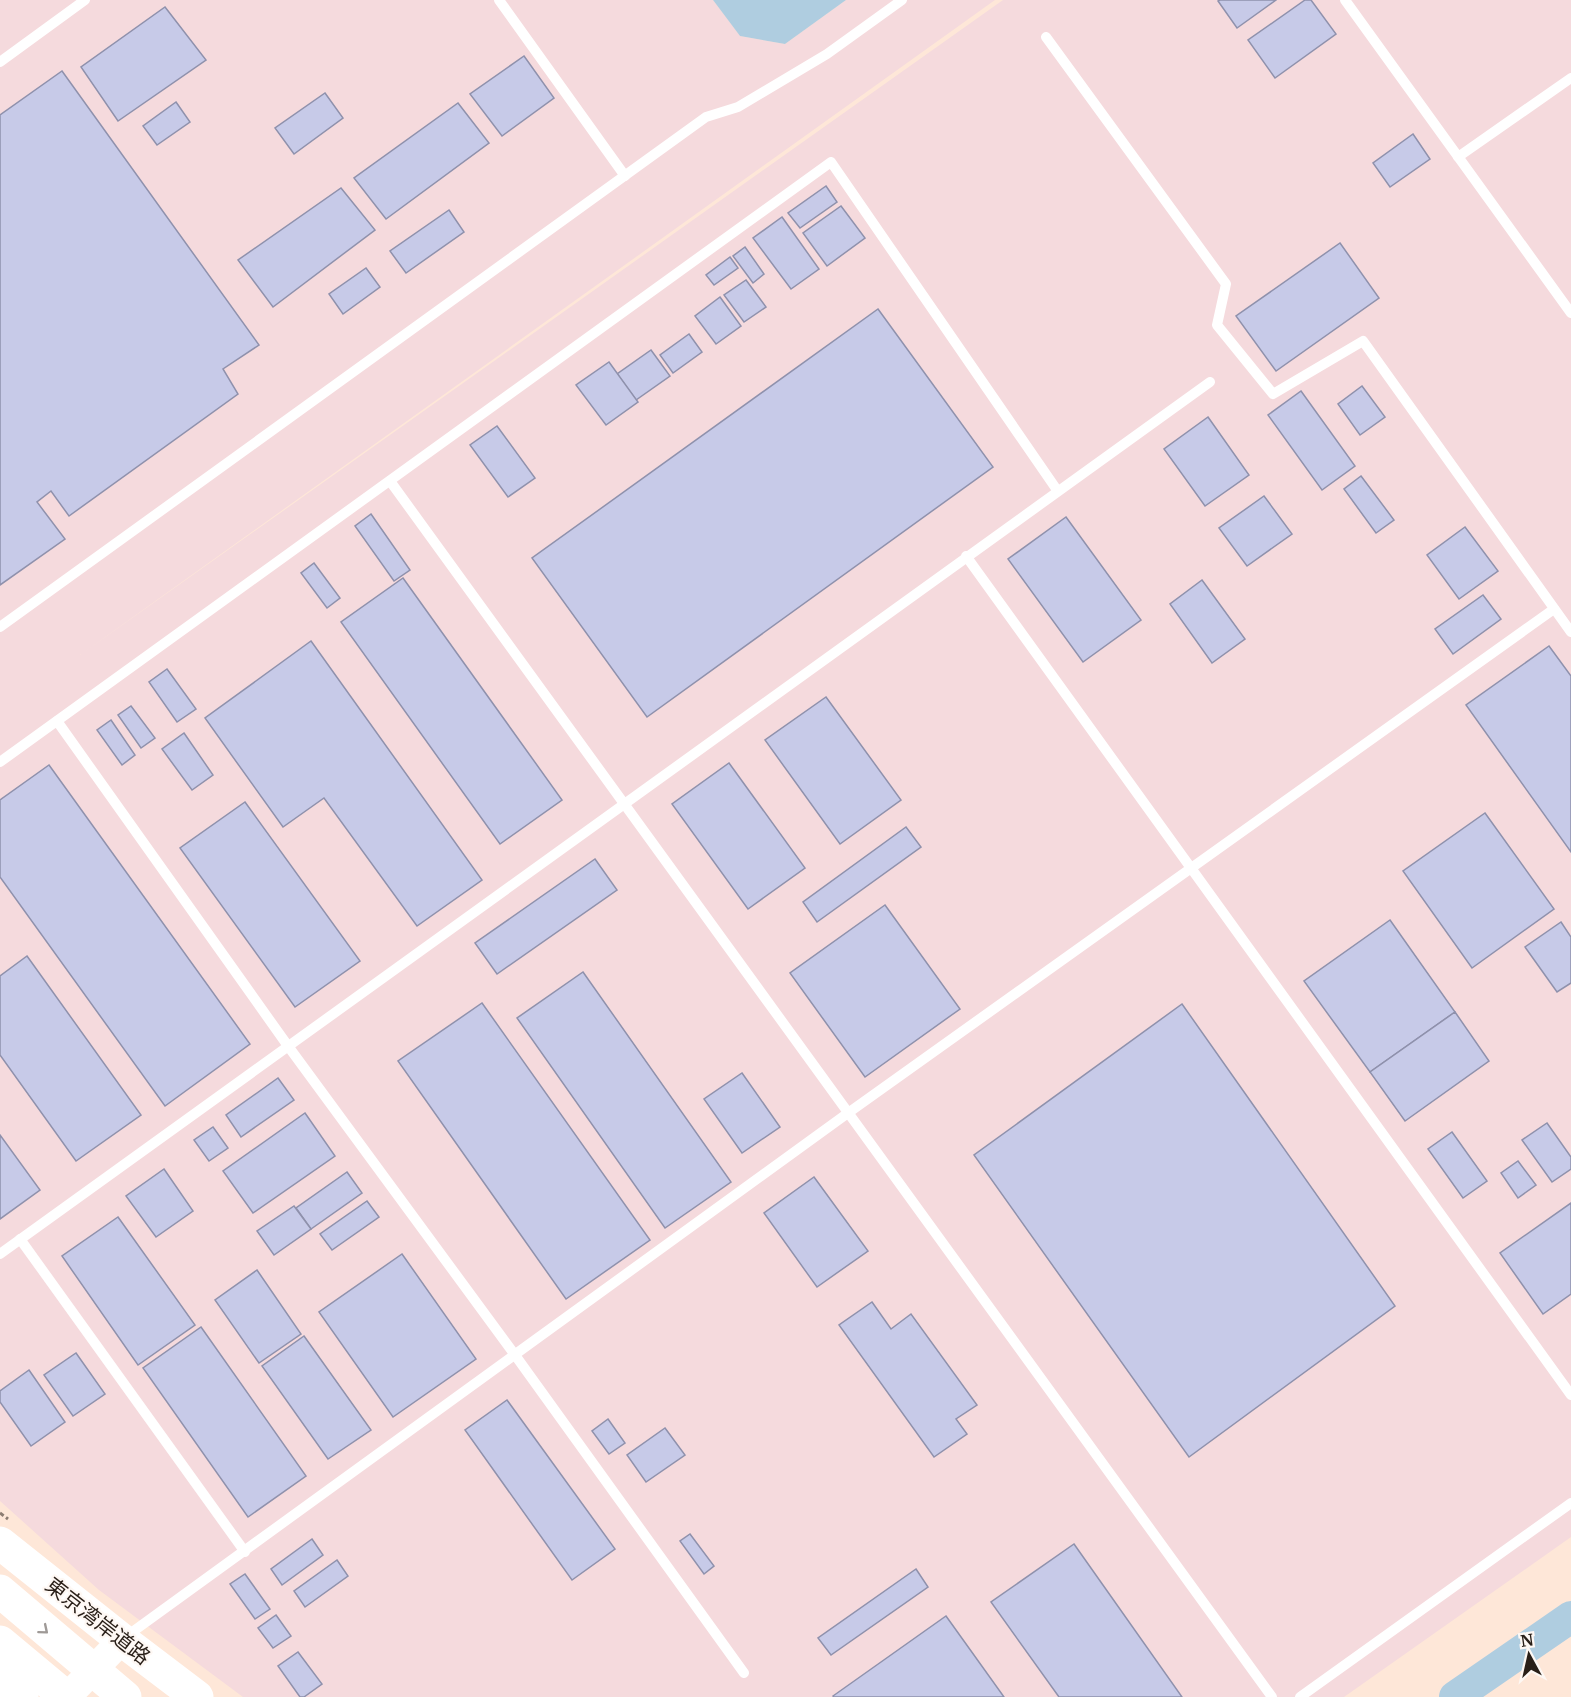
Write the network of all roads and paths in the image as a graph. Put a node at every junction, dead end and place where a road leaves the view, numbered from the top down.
1 (86, 0) edge
2 (499, 0) edge
3 (902, 0) edge
4 (1345, 0) edge
5 (1046, 37) dead end
6 (0, 62) edge
7 (1571, 78) edge
8 (1458, 157) junction
9 (625, 176) junction
10 (1571, 313) edge
11 (1210, 382) dead end
12 (390, 481) junction
13 (1058, 490) junction
14 (966, 556) junction
15 (1554, 609) junction
16 (0, 627) edge
17 (1571, 632) edge
18 (57, 721) junction
19 (0, 762) edge
20 (624, 804) junction
21 (1190, 867) junction
22 (288, 1046) junction
23 (848, 1113) junction
24 (20, 1239) junction
25 (0, 1254) edge
26 (516, 1355) junction
27 (1571, 1395) edge
28 (1571, 1503) edge
29 (0, 1543) edge
30 (0, 1551) edge
31 (245, 1552) junction
32 (0, 1591) edge
33 (122, 1640) junction
34 (0, 1642) edge
35 (744, 1673) dead end
36 (0, 1678) edge
37 (22, 1697) edge
38 (66, 1697) edge
39 (125, 1697) edge
40 (170, 1697) edge
41 (197, 1697) edge
42 (1272, 1697) edge
43 (1300, 1697) edge

1 - 6 lane
2 - 9 lane
3 - 9 lane
4 - 8 lane
5 - 15 lane
7 - 8 lane
8 - 10 lane
9 - 16 lane
11 - 13 lane
12 - 13 lane
12 - 18 lane
12 - 20 lane
13 - 14 lane
14 - 20 lane
14 - 21 lane
15 - 17 lane
15 - 21 lane
18 - 19 lane
18 - 22 lane
20 - 22 lane
20 - 23 lane
21 - 23 lane
21 - 27 lane
22 - 24 lane
22 - 26 lane
23 - 26 lane
23 - 42 lane
24 - 25 lane
24 - 31 lane
26 - 31 lane
26 - 35 lane
28 - 43 lane
29 - 33 highway, 東京湾岸道路
30 - 40 highway
31 - 33 lane
32 -> 39 highway
33 - 38 street
33 - 41 highway, 東京湾岸道路
34 - 38 highway
36 - 37 highway

